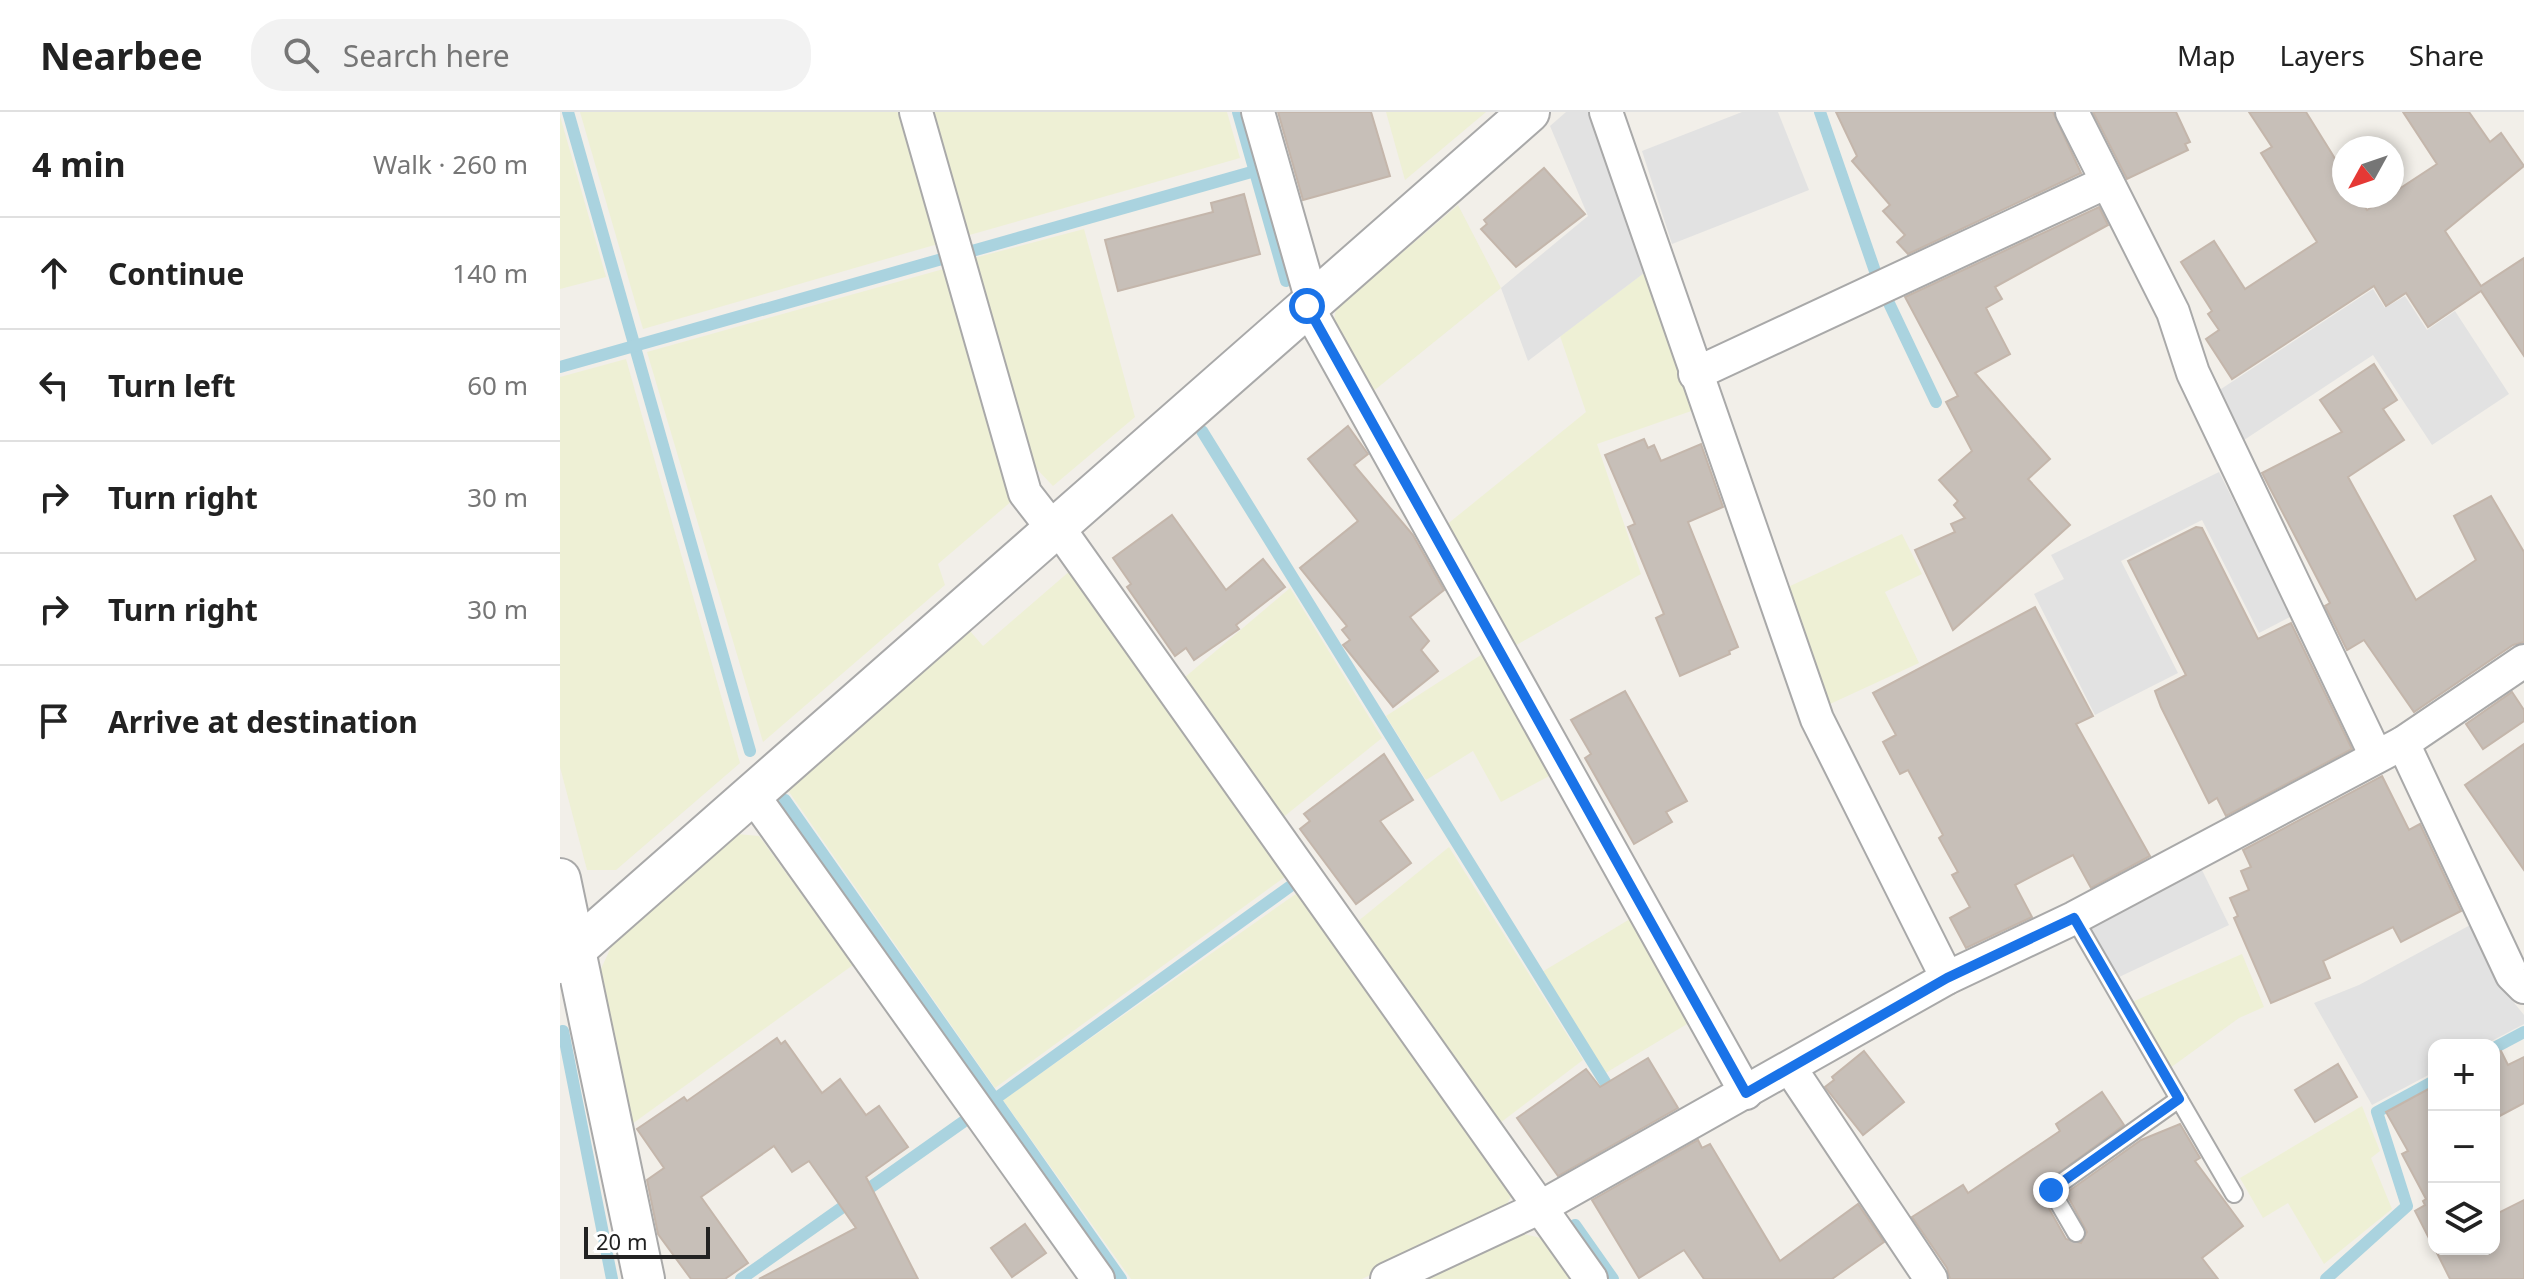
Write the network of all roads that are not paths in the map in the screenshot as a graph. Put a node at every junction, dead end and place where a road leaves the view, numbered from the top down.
1 (916, 112) edge
2 (1258, 112) edge
3 (1529, 112) edge
4 (1606, 112) edge
5 (2072, 112) edge
6 (2107, 182) junction
7 (1310, 304) junction
8 (1695, 374) junction
9 (1055, 527) junction
10 (2524, 661) edge
11 (2389, 750) junction
12 (752, 794) junction
13 (560, 879) edge
14 (2074, 918) junction
15 (568, 956) edge
16 (1947, 978) junction
17 (2524, 987) edge
18 (1790, 1068) junction
19 (1746, 1093) junction
20 (2179, 1099) junction
21 (2234, 1194) dead end
22 (1541, 1207) junction
23 (2076, 1233) dead end
24 (644, 1279) edge
25 (1098, 1279) edge
26 (1387, 1279) edge
27 (1591, 1279) edge
28 (1931, 1279) edge

1 - 9 street
2 - 7 street
3 - 7 street
4 - 8 street
5 - 6 street
6 - 8 street
6 - 11 street
7 - 9 street
7 - 19 street
8 - 16 street
9 - 12 street
9 - 22 street
10 - 11 street
11 - 14 street
11 - 17 street
12 - 15 street
12 - 25 street
13 - 15 street
14 - 16 street
14 - 20 lane
15 - 24 street
16 - 18 street
18 - 19 street
18 - 28 street
19 - 22 street
20 - 21 lane
20 - 23 lane
22 - 26 street
22 - 27 street

